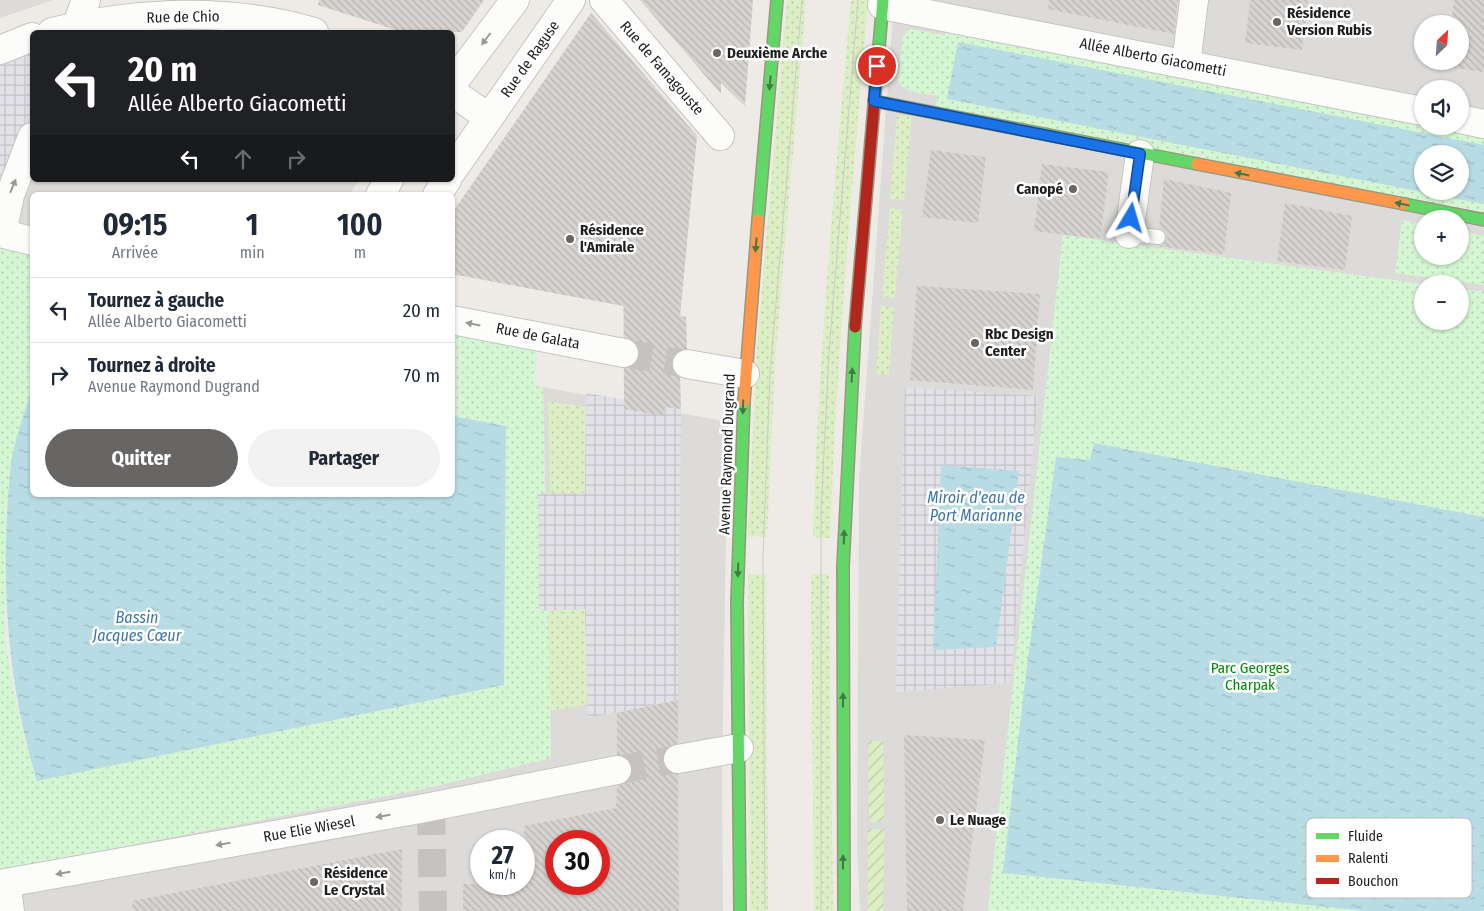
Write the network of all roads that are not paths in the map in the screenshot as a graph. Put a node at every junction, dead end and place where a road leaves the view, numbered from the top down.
1 (86, 0) edge
2 (515, 0) edge
3 (571, 0) edge
4 (604, 0) edge
5 (777, 0) edge
6 (1194, 0) edge
7 (883, 2) edge
8 (68, 30) edge
9 (304, 30) edge
10 (30, 38) edge
11 (0, 50) edge
12 (1186, 64) junction
13 (455, 80) edge
14 (455, 94) edge
15 (874, 101) junction
16 (1414, 110) edge
17 (488, 117) junction
18 (1469, 121) edge
19 (1484, 124) edge
20 (720, 136) dead end
21 (30, 142) edge
22 (1140, 154) junction
23 (455, 167) edge
24 (1484, 220) edge
25 (1, 233) edge
26 (1129, 234) joint
27 (1158, 237) dead end
28 (30, 240) edge
29 (455, 321) edge
30 (624, 353) tunnel mouth
31 (687, 364) tunnel mouth
32 (744, 374) junction
33 (739, 748) junction
34 (678, 759) tunnel mouth
35 (617, 770) tunnel mouth
36 (3, 884) edge
37 (10, 911) edge
38 (740, 911) edge
39 (844, 911) edge

1 - 8 street
2 -> 13 street
3 - 17 street, Rue de Raguse
4 - 20 street, Rue de Famagouste
5 -> 32 main road, Avenue Raymond Dugrand
6 - 12 street
7 - 12 street, Allée Alberto Giacometti
7 - 15 main road
8 - 9 street, Rue de Chio
10 - 11 street
12 - 16 street, Allée Alberto Giacometti
14 - 17 street
15 - 22 main road
39 -> 15 main road
17 - 23 street, Rue de Raguse
18 - 19 street
25 -> 21 street
24 -> 22 main road
22 - 26 street
25 - 28 street
26 - 27 lane
30 -> 29 street, Rue de Galata
31 - 32 street
32 -> 33 main road, Avenue Raymond Dugrand
33 - 34 street
33 - 38 main road, Avenue Raymond Dugrand
35 -> 36 street, Rue Elie Wiesel
36 - 37 street

